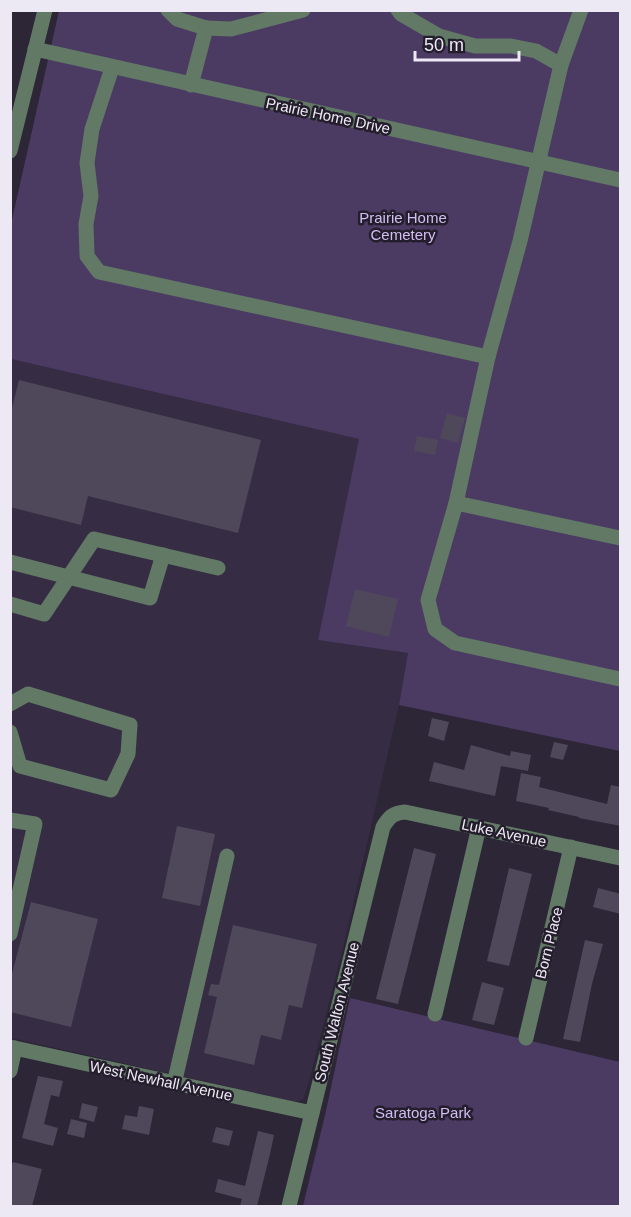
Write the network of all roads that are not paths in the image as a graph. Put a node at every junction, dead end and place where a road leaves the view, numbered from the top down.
1 (45, 10) edge
2 (168, 10) edge
3 (303, 10) edge
4 (398, 10) edge
5 (582, 10) edge
6 (206, 28) junction
7 (36, 50) junction
8 (561, 65) junction
9 (112, 68) junction
10 (191, 85) junction
11 (10, 151) edge
12 (537, 162) junction
13 (621, 180) edge
14 (488, 357) junction
15 (456, 503) junction
16 (621, 538) edge
17 (163, 555) junction
18 (10, 562) edge
19 (218, 568) dead end
20 (68, 578) junction
21 (10, 604) edge
22 (621, 679) edge
23 (10, 704) edge
24 (10, 732) edge
25 (388, 818) joint
26 (10, 820) edge
27 (479, 827) junction
28 (571, 847) junction
29 (227, 856) dead end
30 (621, 858) edge
31 (17, 871) edge
32 (10, 934) edge
33 (435, 1014) dead end
34 (526, 1038) dead end
35 (13, 1047) edge
36 (10, 1071) edge
37 (174, 1083) junction
38 (312, 1113) junction
39 (289, 1206) edge

1 - 7 street
2 - 6 street
3 - 6 street
4 - 8 street
5 - 8 street
6 - 10 street
7 - 9 street, Prairie Home Drive
7 - 11 street
8 - 12 street
9 - 10 street, Prairie Home Drive
9 - 14 street
10 - 12 street, Prairie Home Drive
12 - 13 street, Prairie Home Drive
12 - 14 street
14 - 15 street
15 - 16 street
15 - 22 street
17 - 19 street
17 - 20 street
17 - 20 street
18 - 20 street
20 - 21 street
23 - 24 street
25 - 27 street, Luke Avenue
25 - 38 street, South Walton Avenue
26 - 31 street
27 - 28 street, Luke Avenue
27 - 33 street
28 - 30 street, Luke Avenue
28 - 34 street, Born Place
29 - 37 street
31 - 32 street
35 - 36 street
35 - 37 street, West Newhall Avenue
37 - 38 street, West Newhall Avenue
38 - 39 street, South Walton Avenue

